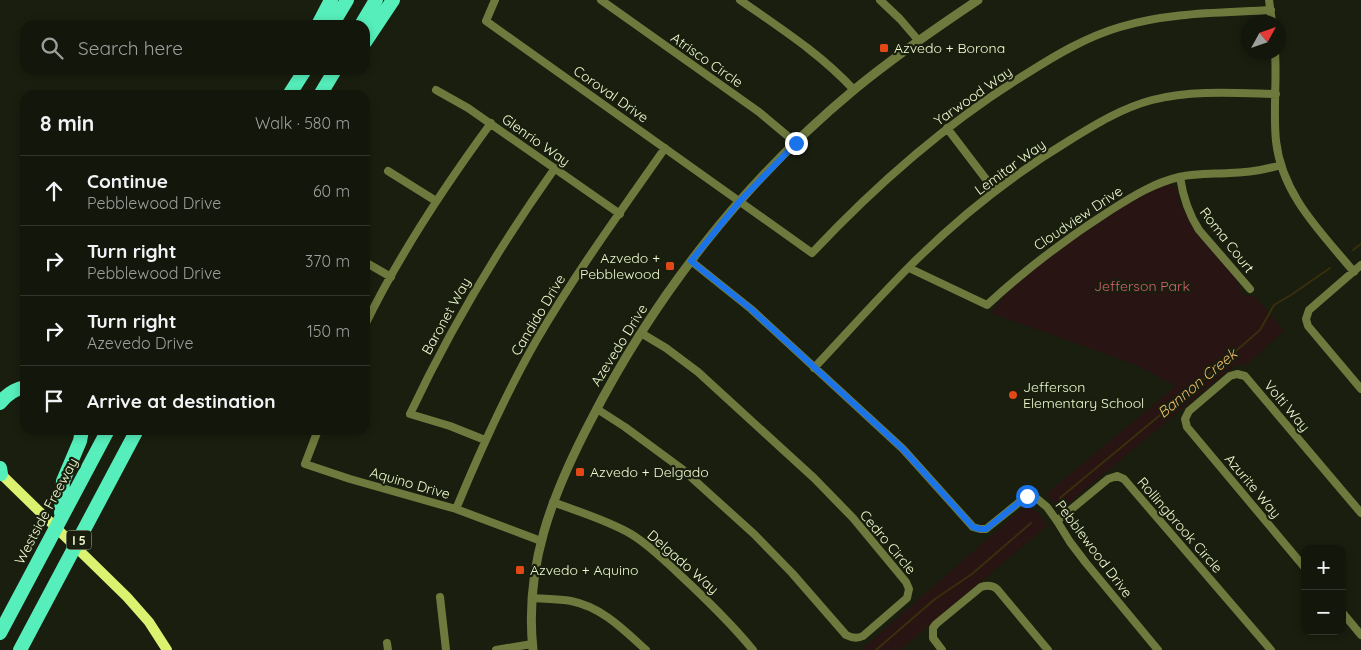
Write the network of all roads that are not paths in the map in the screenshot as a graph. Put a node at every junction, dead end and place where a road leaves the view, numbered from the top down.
1 (331, 0) edge
2 (348, 0) edge
3 (376, 0) edge
4 (393, 0) edge
5 (495, 0) edge
6 (601, 0) edge
7 (740, 0) edge
8 (880, 0) edge
9 (978, 0) edge
10 (1269, 0) edge
11 (1271, 10) junction
12 (1271, 15) edge
13 (321, 20) edge
14 (335, 20) edge
15 (364, 20) edge
16 (370, 34) edge
17 (918, 40) junction
18 (1275, 60) edge
19 (292, 75) edge
20 (302, 75) edge
21 (332, 75) edge
22 (342, 75) edge
23 (285, 90) edge
24 (292, 90) edge
25 (324, 90) edge
26 (324, 90) edge
27 (436, 90) dead end
28 (854, 90) junction
29 (1276, 94) junction
30 (491, 123) junction
31 (947, 128) junction
32 (796, 143) junction
33 (665, 148) junction
34 (1281, 165) junction
35 (555, 168) junction
36 (388, 171) dead end
37 (1180, 177) junction
38 (995, 191) junction
39 (436, 201) junction
40 (740, 201) junction
41 (620, 214) junction
42 (691, 261) junction
43 (370, 265) edge
44 (1361, 265) edge
45 (909, 268) junction
46 (1354, 272) junction
47 (390, 277) junction
48 (1250, 289) dead end
49 (370, 315) edge
50 (640, 333) junction
51 (814, 368) junction
52 (1360, 384) edge
53 (20, 388) edge
54 (0, 402) edge
55 (597, 408) junction
56 (1185, 419) joint
57 (81, 435) edge
58 (105, 435) edge
59 (134, 435) edge
60 (315, 435) edge
61 (485, 440) junction
62 (0, 472) edge
63 (553, 502) junction
64 (456, 508) junction
65 (1361, 513) edge
66 (60, 518) junction
67 (1057, 521) junction
68 (541, 541) junction
69 (1301, 563) edge
70 (440, 596) dead end
71 (532, 598) junction
72 (1346, 617) edge
73 (0, 634) edge
74 (1361, 635) edge
75 (533, 647) edge
76 (20, 650) edge
77 (167, 650) edge
78 (446, 650) edge
79 (496, 650) edge
80 (646, 650) edge
81 (753, 650) edge
82 (942, 650) edge
83 (1048, 650) edge
84 (1158, 650) edge
85 (1271, 650) edge

1 - 13 highway
2 - 14 highway
3 - 15 highway
4 - 16 highway
5 - 33 street, Coroval Drive
6 - 32 street, Atrisco Circle
7 - 28 street
8 - 17 street
9 - 17 street, Azevedo Drive
10 - 11 street
11 - 12 street
11 - 31 street, Yarwood Way
17 - 28 street, Azevedo Drive
18 - 29 street
19 - 23 highway
20 - 24 highway
21 - 25 highway
22 - 26 highway
27 - 30 street, Glenrio Way
28 - 32 street, Azevedo Drive
29 - 34 street
29 - 38 street, Lemitar Way
30 - 35 street, Glenrio Way
30 - 39 street
31 - 38 street
31 - 40 street, Yarwood Way
32 - 40 street, Azevedo Drive
33 - 40 street, Coroval Drive
33 - 41 street, Candido Drive
34 - 37 street, Cloudview Drive
34 - 46 street
35 - 41 street, Glenrio Way
35 - 61 street, Baronet Way
36 - 39 street
37 - 45 street, Cloudview Drive
37 - 48 street, Roma Court
38 - 45 street, Lemitar Way
39 - 47 street
40 - 42 street, Azevedo Drive
41 - 61 street, Candido Drive
42 - 50 street, Azevedo Drive
42 - 51 street, Pebblewood Drive
43 - 47 street
44 - 46 street
45 - 51 street, Lemitar Way
46 - 52 street
47 - 49 street
50 - 55 street, Azevedo Drive
50 - 55 street, Cedro Circle
51 - 67 street, Pebblewood Drive
53 - 54 highway
55 - 63 street, Azevedo Drive
56 - 65 street, Volti Way
56 - 69 street, Azurite Way
57 - 66 highway
58 - 66 highway, Westside Freeway / I 5
59 - 76 highway, I 5
60 - 64 street, Aquino Drive
61 - 64 street, Candido Drive
62 - 77 main road
63 - 68 street, Azevedo Drive
63 - 81 street, Delgado Way
64 - 68 street, Aquino Drive
66 - 73 highway, Westside Freeway / I 5
67 - 84 street, Pebblewood Drive
67 - 85 street, Rollingbrook Circle
68 - 71 street, Azevedo Drive
70 - 78 street
71 - 75 street, Azevedo Drive
71 - 80 street
72 - 74 street
75 - 79 street
82 - 83 street

